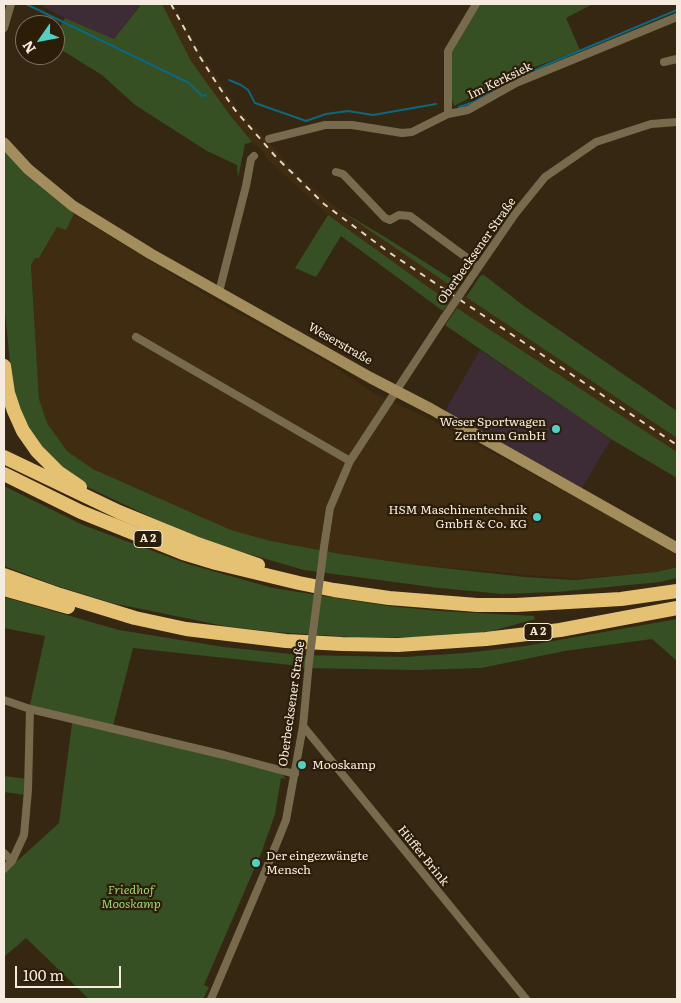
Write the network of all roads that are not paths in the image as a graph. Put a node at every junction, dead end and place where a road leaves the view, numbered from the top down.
1 (11, 4) edge
2 (476, 4) edge
3 (677, 18) edge
4 (4, 28) edge
5 (677, 59) edge
6 (664, 62) dead end
7 (448, 114) junction
8 (677, 122) edge
9 (269, 139) dead end
10 (4, 143) edge
11 (254, 156) dead end
12 (336, 172) dead end
13 (478, 266) junction
14 (219, 292) junction
15 (136, 336) dead end
16 (4, 366) edge
17 (396, 392) junction
18 (4, 457) edge
19 (350, 461) junction
20 (4, 474) edge
21 (118, 512) junction
22 (677, 548) edge
23 (4, 575) edge
24 (299, 583) junction
25 (4, 589) edge
26 (677, 591) edge
27 (677, 608) edge
28 (135, 618) junction
29 (4, 700) edge
30 (30, 709) junction
31 (303, 726) junction
32 (294, 774) junction
33 (4, 853) edge
34 (12, 861) junction
35 (4, 869) edge
36 (210, 999) edge
37 (526, 999) edge

1 - 4 street
2 - 7 street
3 - 7 street, Im Kerksiek
5 - 6 street
7 - 9 street, Im Kerksiek
8 - 13 street, Oberbecksener Straße
10 - 14 street, Weserstraße
11 - 14 street
12 - 13 street
13 - 17 street, Oberbecksener Straße, bridge
14 - 17 street, Weserstraße
15 - 19 street
16 - 21 highway
17 - 19 street, Oberbecksener Straße
17 - 22 street, Weserstraße
18 - 21 highway
19 - 31 street, Oberbecksener Straße, bridge
20 - 24 highway, A 2
21 - 24 highway
23 - 28 highway, A 2
24 - 26 highway, A 2
25 - 28 highway
27 - 28 highway, A 2
29 - 30 street
30 - 32 street
30 - 34 street
31 - 32 street, Oberbecksener Straße
31 - 37 street, Hüffer Brink
32 - 36 street, Oberbecksener Straße
33 - 34 street
34 - 35 street

